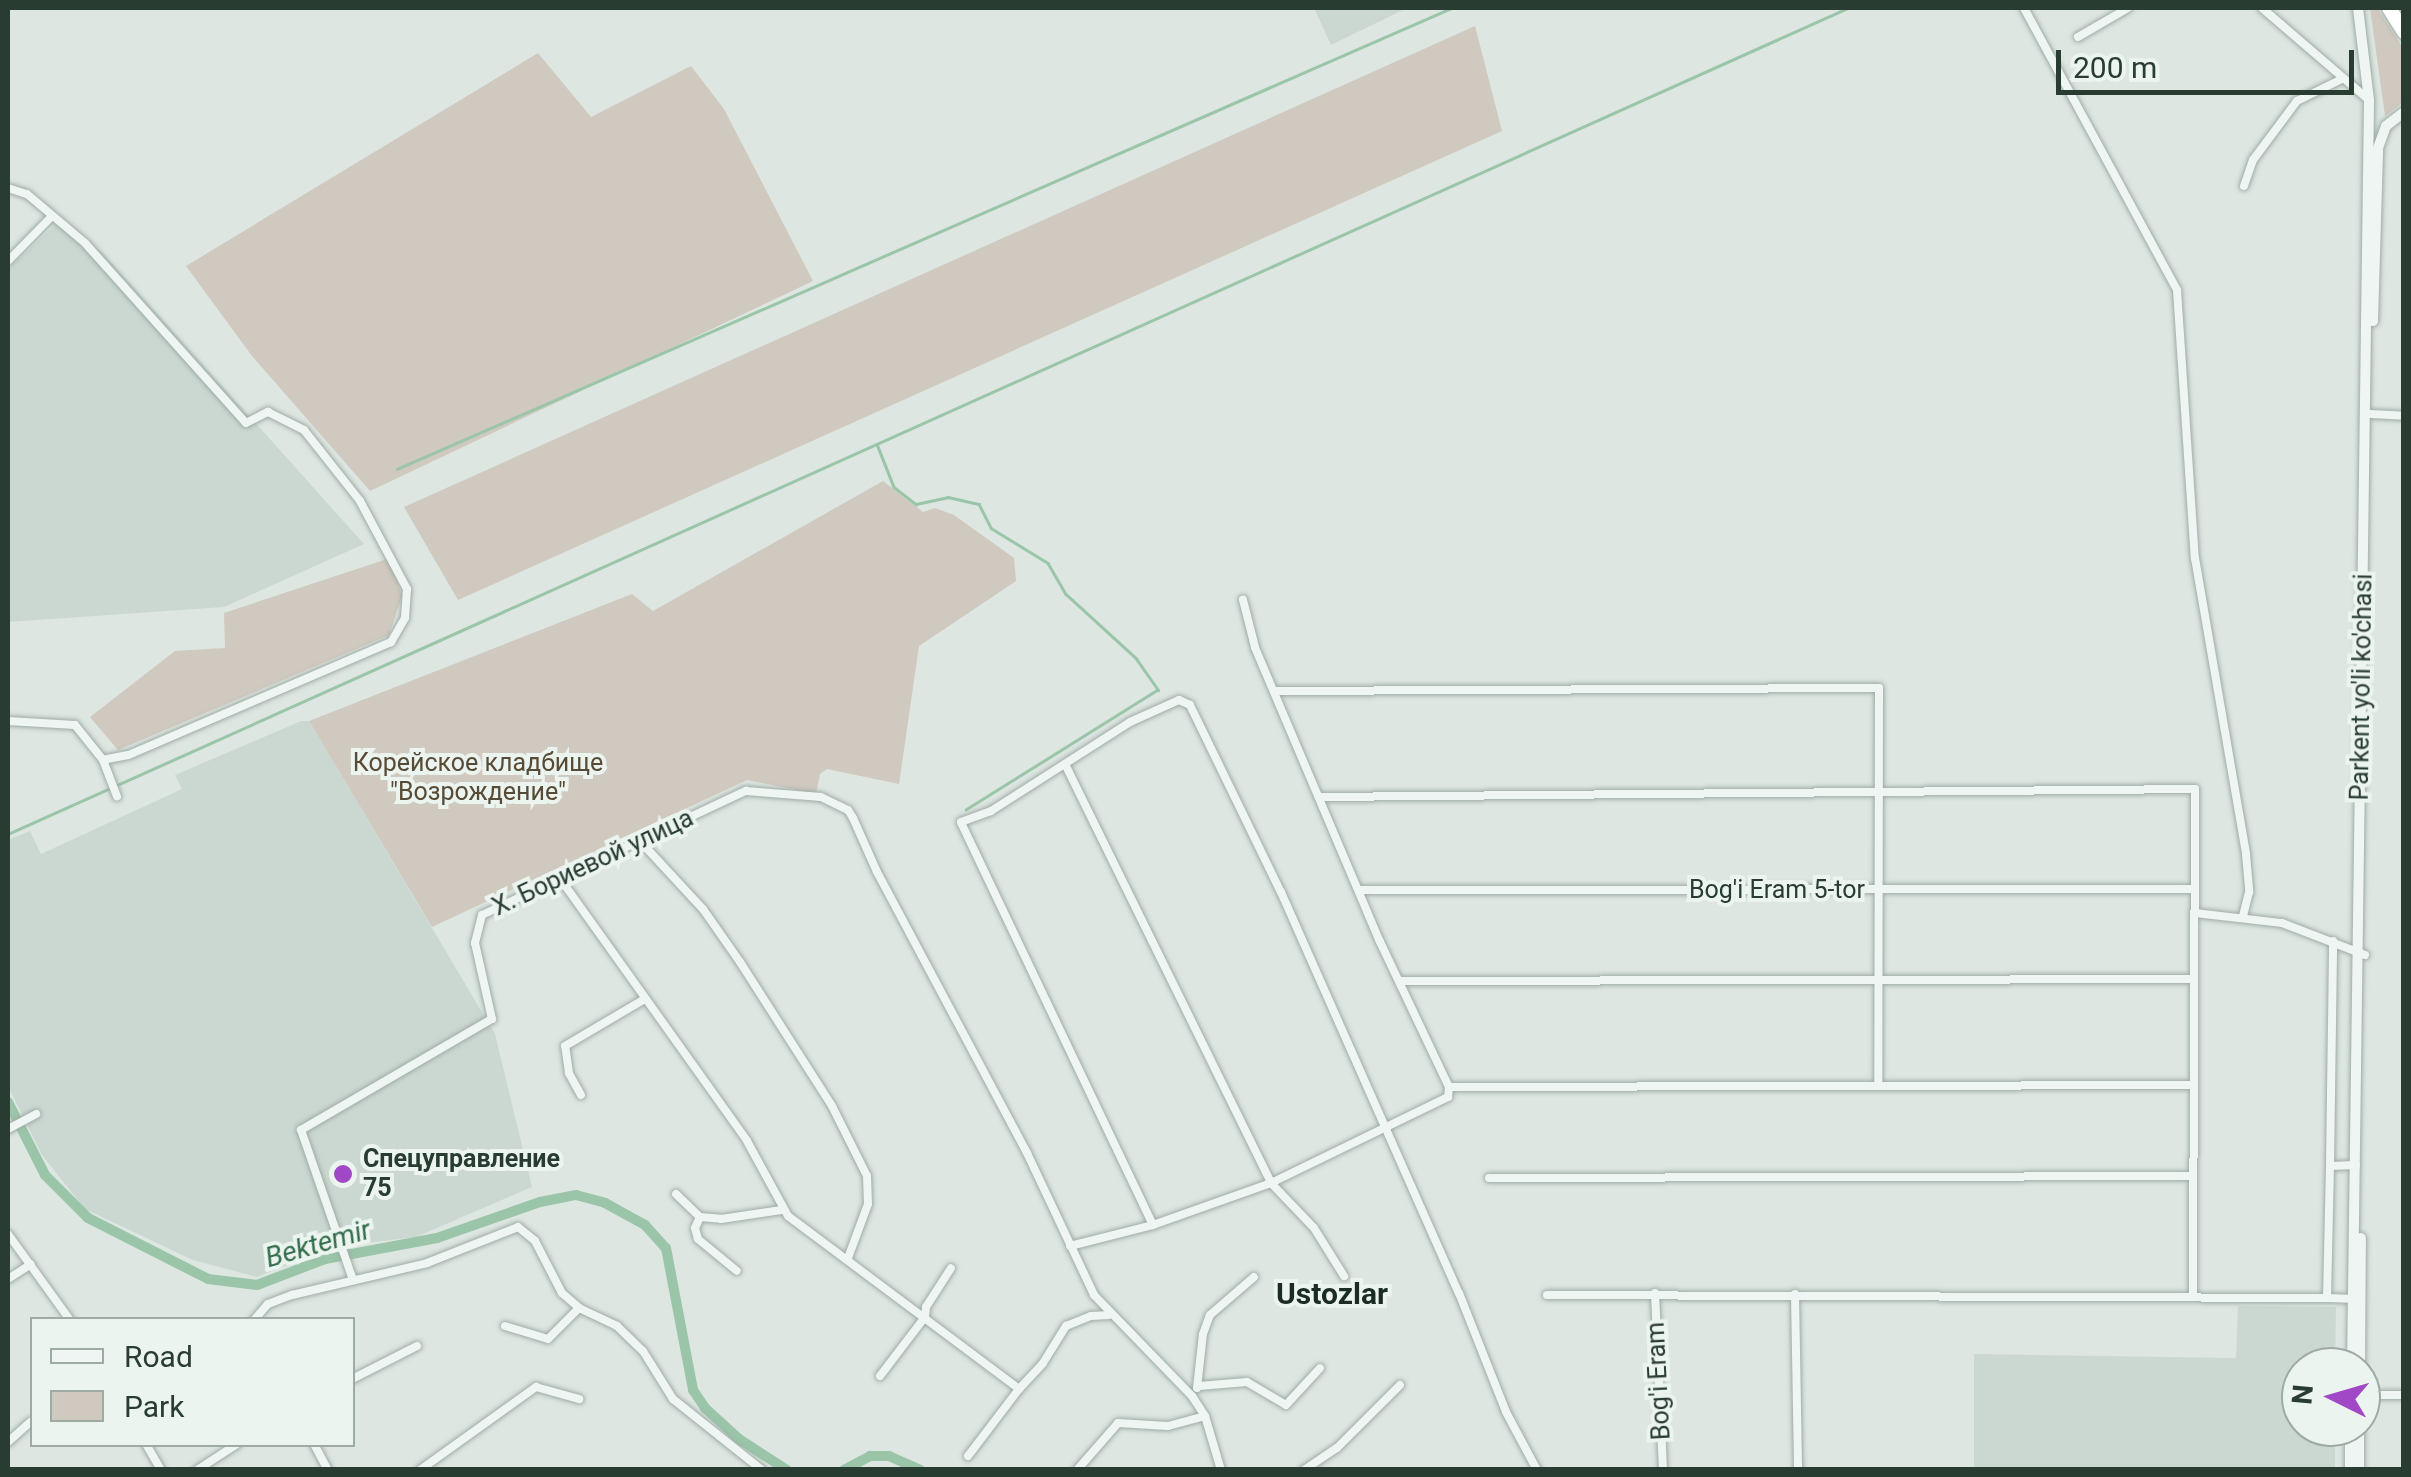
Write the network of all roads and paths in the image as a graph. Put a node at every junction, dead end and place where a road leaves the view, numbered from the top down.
1 (2024, 8) edge
2 (2128, 8) edge
3 (2262, 8) edge
4 (2358, 8) edge
5 (2389, 8) edge
6 (2404, 32) edge
7 (2078, 37) dead end
8 (2342, 79) junction
9 (2369, 100) junction
10 (2404, 112) edge
11 (2244, 186) dead end
12 (8, 188) edge
13 (52, 216) junction
14 (8, 261) edge
15 (2403, 413) edge
16 (2371, 414) junction
17 (1243, 600) dead end
18 (1276, 691) junction
19 (8, 721) edge
20 (104, 760) junction
21 (1066, 766) junction
22 (1879, 790) junction
23 (117, 796) dead end
24 (1319, 797) junction
25 (639, 840) junction
26 (559, 877) junction
27 (2195, 889) junction
28 (1359, 890) junction
29 (1879, 890) junction
30 (2194, 913) junction
31 (2243, 916) junction
32 (2333, 941) junction
33 (2362, 954) junction
34 (2194, 979) junction
35 (1400, 980) junction
36 (1878, 980) junction
37 (643, 1000) junction
38 (2194, 1085) junction
39 (1878, 1086) junction
40 (1450, 1088) junction
41 (581, 1096) dead end
42 (36, 1114) dead end
43 (1384, 1126) junction
44 (10, 1127) edge
45 (2356, 1165) junction
46 (2330, 1166) junction
47 (2194, 1176) junction
48 (1490, 1178) dead end
49 (1271, 1183) junction
50 (676, 1194) dead end
51 (781, 1210) junction
52 (700, 1217) junction
53 (1153, 1225) junction
54 (8, 1234) edge
55 (1070, 1246) junction
56 (848, 1258) junction
57 (31, 1264) junction
58 (952, 1268) dead end
59 (738, 1271) dead end
60 (1344, 1276) dead end
61 (1254, 1277) dead end
62 (8, 1279) edge
63 (354, 1280) junction
64 (1655, 1294) junction
65 (1796, 1294) junction
66 (1546, 1296) dead end
67 (2193, 1297) junction
68 (2327, 1298) junction
69 (2357, 1299) junction
70 (579, 1308) junction
71 (1109, 1315) junction
72 (68, 1317) edge
73 (257, 1317) edge
74 (925, 1317) junction
75 (505, 1326) dead end
76 (417, 1346) dead end
77 (2353, 1347) edge
78 (2359, 1347) edge
79 (1320, 1368) dead end
80 (880, 1376) dead end
81 (355, 1377) edge
82 (1400, 1385) dead end
83 (1199, 1386) junction
84 (1020, 1389) junction
85 (1192, 1396) junction
86 (579, 1400) dead end
87 (1205, 1416) junction
88 (30, 1422) edge
89 (8, 1442) edge
90 (148, 1447) edge
91 (232, 1447) edge
92 (316, 1447) edge
93 (968, 1456) dead end
94 (161, 1470) edge
95 (198, 1470) edge
96 (328, 1470) edge
97 (420, 1470) edge
98 (762, 1470) edge
99 (1077, 1470) edge
100 (1221, 1470) edge
101 (1304, 1470) edge
102 (1537, 1470) edge
103 (1663, 1470) edge
104 (1798, 1470) edge

1 - 31 street
2 - 7 street
3 - 8 street
4 - 9 street, Parkent yo'li ko'chasi
5 - 6 highway
8 - 9 street
8 - 11 street
9 - 33 street, Parkent yo'li ko'chasi
10 - 16 street, Parkent yo'li ko'chasi
12 - 13 street
13 - 14 street
13 - 20 street
15 - 16 street
16 - 33 street, Parkent yo'li ko'chasi
17 - 18 street
18 - 22 street
18 - 24 street
19 - 20 street
20 - 23 street
21 - 43 street
21 - 49 street
21 - 53 street
22 - 24 street
22 - 27 street
22 - 29 street
24 - 28 street
25 - 26 street, Х. Бориевой улица
25 - 55 street, Х. Бориевой улица
25 - 56 street
26 - 37 street
26 - 63 street, Х. Бориевой улица
27 - 29 street, Bog'i Eram 5-tor
27 - 30 street
28 - 29 street, Bog'i Eram 5-tor
28 - 35 street
29 - 36 street
30 - 31 street
30 - 34 street
31 - 32 street
32 - 33 street
32 - 46 street
33 - 45 street, Parkent yo'li ko'chasi
33 - 69 street, Parkent yo'li ko'chasi
34 - 36 street
34 - 38 street
35 - 36 street
35 - 40 street
36 - 39 street
37 - 41 street
37 - 51 street
38 - 39 street
38 - 47 street
39 - 40 street
40 - 43 street
42 - 44 street
43 - 49 street
43 - 102 street
45 - 46 street
45 - 69 street, Parkent yo'li ko'chasi
46 - 68 street
47 - 48 street
47 - 67 street
49 - 53 street
49 - 60 street
50 - 52 street
51 - 52 street
51 - 56 street
52 - 59 street
53 - 55 street
54 - 57 street
55 - 71 street
56 - 74 street
57 - 62 street
57 - 72 street
58 - 74 street
61 - 83 street
63 - 70 street
63 - 73 street
64 - 65 street
64 - 66 street
64 - 103 street, Bog'i Eram
65 - 67 street
65 - 104 street
67 - 68 street
68 - 69 street
69 - 77 street, Parkent yo'li ko'chasi
69 - 78 street, Parkent yo'li ko'chasi
70 - 75 street
70 - 98 street
71 - 84 street
71 - 85 street
74 - 80 street
74 - 84 street
76 - 81 street
79 - 83 street
82 - 101 street
83 - 85 street
84 - 93 street
85 - 87 street
86 - 97 street
87 - 99 street
87 - 100 street
88 - 89 street
90 - 94 street
91 - 95 street
92 - 96 street

